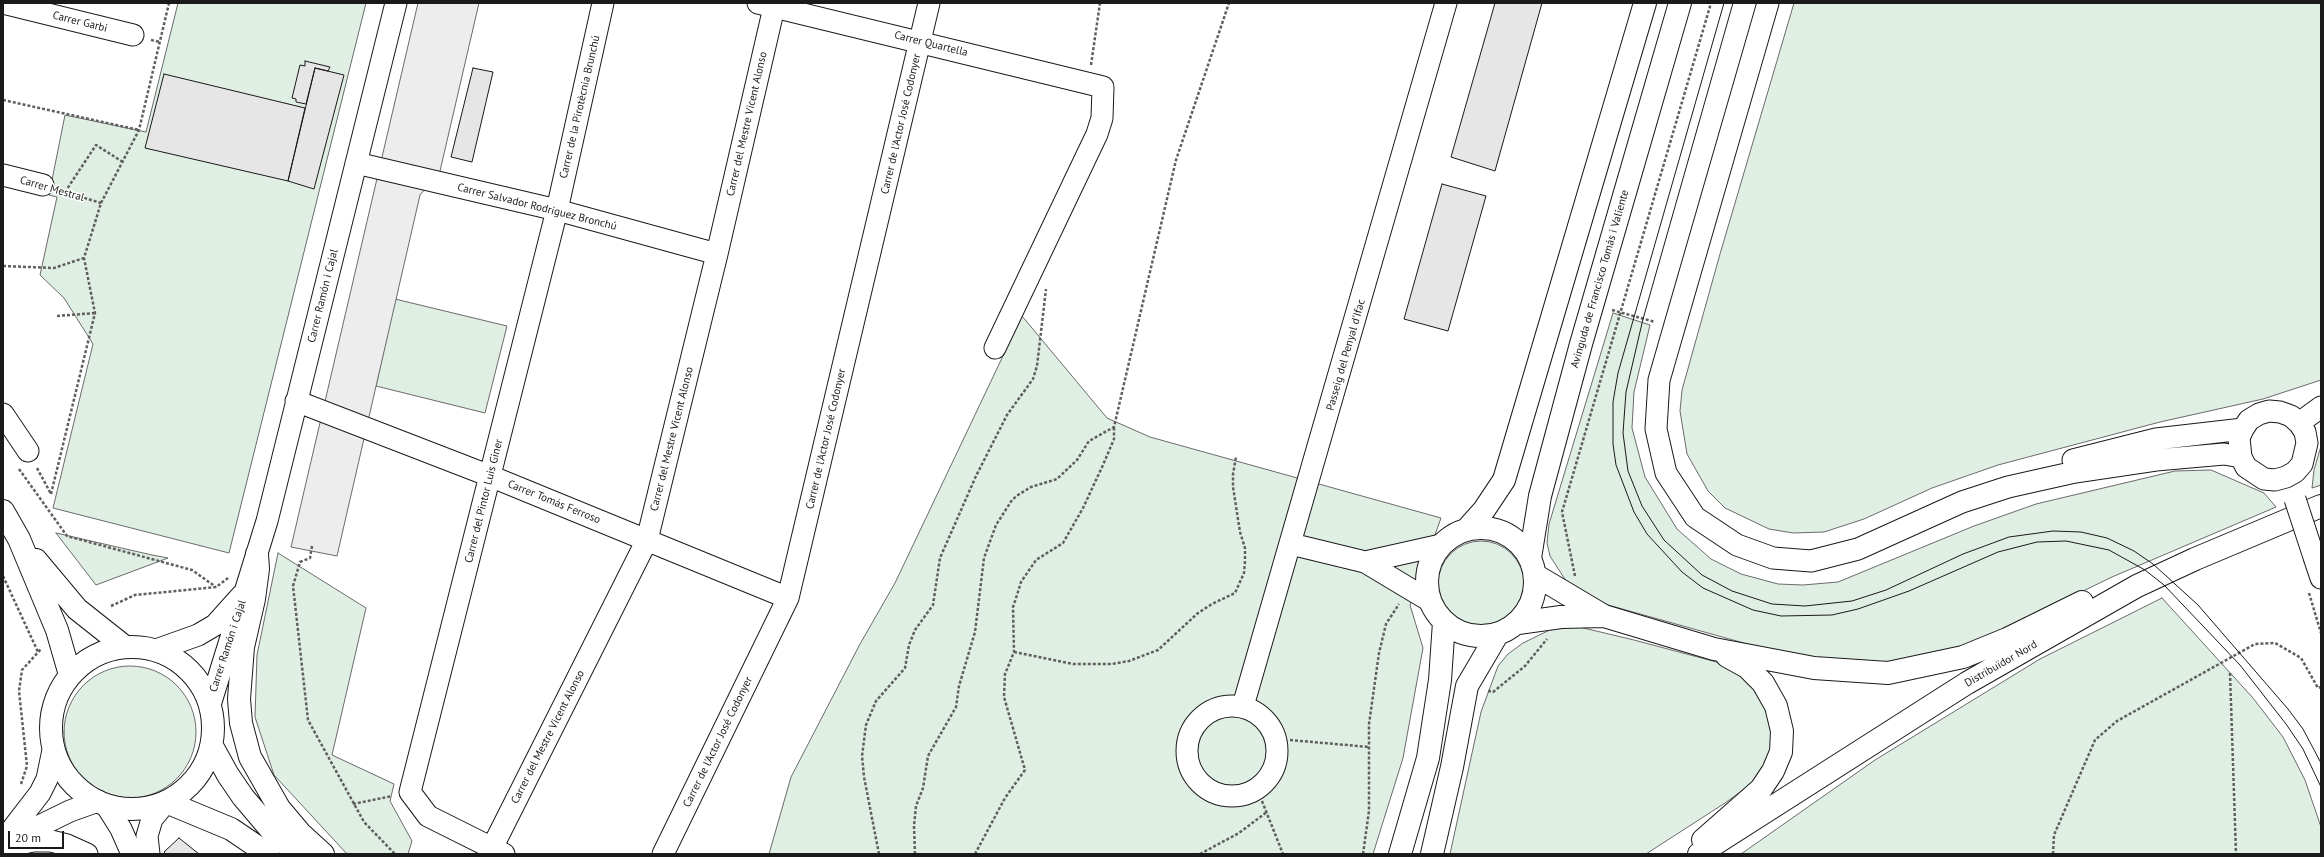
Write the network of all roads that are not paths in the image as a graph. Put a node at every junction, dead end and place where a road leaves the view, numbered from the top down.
1 (396, 3) edge
2 (603, 3) edge
3 (929, 3) edge
4 (1446, 3) edge
5 (1646, 3) edge
6 (1680, 3) edge
7 (1768, 3) edge
8 (3, 4) edge
9 (769, 4) edge
10 (133, 35) dead end
11 (920, 41) junction
12 (356, 163) junction
13 (3, 175) edge
14 (42, 185) road end
15 (557, 210) junction
16 (717, 254) junction
17 (995, 348) dead end
18 (296, 401) junction
19 (2321, 407) edge
20 (3, 414) edge
21 (2299, 423) junction
22 (2243, 429) junction
23 (2241, 457) junction
24 (22, 459) road end
25 (2302, 464) junction
26 (490, 476) junction
27 (2275, 480) junction
28 (2008, 487) junction
29 (2295, 499) junction
30 (2321, 506) edge
31 (3, 511) edge
32 (1467, 529) junction
33 (19, 539) junction
34 (647, 540) junction
35 (1291, 544) junction
36 (1441, 545) junction
37 (257, 554) junction
38 (1365, 562) junction
39 (1533, 566) junction
40 (2315, 576) edge
41 (2137, 586) junction
42 (247, 588) junction
43 (788, 598) junction
44 (1430, 601) junction
45 (1604, 616) junction
46 (1444, 622) junction
47 (1518, 623) junction
48 (1497, 635) junction
49 (125, 646) junction
50 (1714, 649) junction
51 (156, 650) junction
52 (70, 674) junction
53 (210, 705) junction
54 (1243, 706) junction
55 (212, 746) junction
56 (53, 750) junction
57 (166, 802) junction
58 (102, 803) junction
59 (3, 841) edge
60 (3, 850) edge
61 (498, 851) edge
62 (81, 853) edge
63 (132, 854) edge
64 (149, 854) edge
65 (268, 854) edge
66 (297, 854) edge
67 (323, 854) edge
68 (663, 854) edge
69 (1400, 854) edge
70 (1432, 854) edge
71 (1690, 854) edge
72 (1699, 854) edge

1 - 12 street, Carrer Ramón i Cajal
2 - 15 street, Carrer de la Pirotècnia Brunchú
3 - 11 street, Carrer de l'Actor José Codonyer
4 - 35 street, Passeig del Penyal d'Ifac
5 - 32 main road
6 - 39 main road, Avinguda de Francisco Tomás i Valiente
7 - 28 street
8 - 10 street, Carrer Garbi
9 - 11 street, Carrer Quartella
9 - 16 street, Carrer del Mestre Vicent Alonso
11 - 17 street, Carrer Quartella
11 - 43 street, Carrer de l'Actor José Codonyer
12 - 15 street, Carrer Salvador Rodríguez Bronchú
12 - 18 street, Carrer Ramón i Cajal
13 - 14 street, Carrer Mestral
15 - 16 street, Carrer Salvador Rodríguez Bronchú
15 - 26 street, Carrer del Pintor Luis Giner
16 - 34 street, Carrer del Mestre Vicent Alonso
18 - 26 street, Carrer Tomás Ferroso
18 - 37 street, Carrer Ramón i Cajal
19 - 21 street
20 - 24 street
21 - 22 street
21 - 25 street
22 - 23 street
22 - 28 street
23 - 27 street
23 - 28 street
25 - 27 street
25 - 29 street
26 - 34 street, Carrer Tomás Ferroso
26 - 61 street, Carrer del Pintor Luis Giner
27 - 29 street
29 - 40 street, bridge
30 - 41 main road, Distribuïdor Nord
31 - 33 main road
32 - 36 main road
32 - 39 main road
33 - 49 main road
33 - 52 main road
34 - 43 street, Carrer Tomás Ferroso
34 - 61 street, Carrer del Mestre Vicent Alonso
35 - 38 street
35 - 54 street, Passeig del Penyal d'Ifac
36 - 38 street
36 - 44 main road
37 - 42 street, Carrer Ramón i Cajal
37 - 67 main road
38 - 44 street
39 - 45 main road
39 - 47 main road
41 - 50 main road
41 - 72 main road, Distribuïdor Nord
42 - 51 street, Carrer Ramón i Cajal
42 - 53 street, Carrer Ramón i Cajal
43 - 68 street, Carrer de l'Actor José Codonyer
44 - 46 main road
45 - 47 main road
45 - 50 main road
46 - 48 main road
46 - 69 main road
47 - 48 main road
48 - 70 main road
49 - 51 main road
49 - 52 main road
50 - 71 main road
51 - 53 main road
52 - 56 main road
53 - 55 main road
54 - 54 street
55 - 57 main road
55 - 66 main road
56 - 58 main road
56 - 59 street
57 - 58 main road
57 - 64 street
57 - 65 main road
58 - 60 street
58 - 63 street
60 - 62 street

